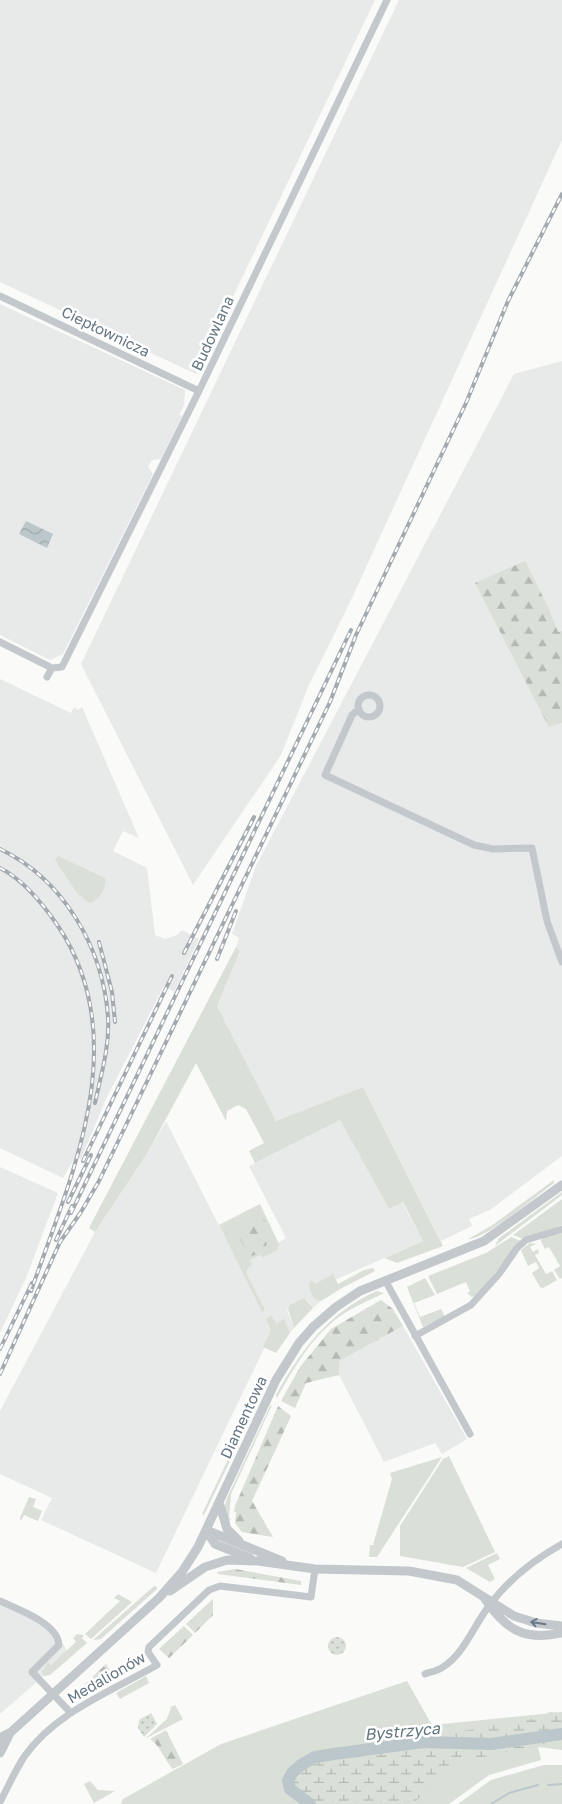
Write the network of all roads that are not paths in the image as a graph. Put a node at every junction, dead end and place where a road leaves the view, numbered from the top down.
1 (386, 0) edge
2 (0, 296) edge
3 (199, 391) junction
4 (0, 642) edge
5 (52, 668) junction
6 (47, 677) dead end
7 (359, 709) dead end
8 (562, 962) edge
9 (562, 1185) edge
10 (562, 1229) edge
11 (385, 1280) junction
12 (416, 1336) junction
13 (470, 1434) dead end
14 (218, 1502) junction
15 (206, 1530) junction
16 (562, 1544) edge
17 (246, 1546) junction
18 (258, 1561) junction
19 (294, 1567) junction
20 (315, 1569) junction
21 (159, 1598) junction
22 (0, 1601) edge
23 (491, 1603) junction
24 (562, 1626) edge
25 (562, 1633) edge
26 (425, 1674) dead end
27 (52, 1693) junction
28 (71, 1713) junction
29 (10, 1732) junction
30 (0, 1738) edge
31 (0, 1753) edge
32 (0, 1802) edge

1 - 3 street, Budowlana
2 - 3 street, Ciepłownicza
3 - 5 street, Budowlana
4 - 5 street
5 - 6 street, Budowlana
7 - 8 street
9 - 11 street, Diamentowa
10 - 12 street
11 - 12 street
11 - 14 street, Diamentowa
12 - 13 street
14 - 15 street, Diamentowa
14 - 17 street
15 - 17 street
15 - 18 street
15 - 21 street, Diamentowa
16 - 23 street
17 - 19 street
18 - 19 street
18 - 21 street
19 - 20 street
20 - 23 street
20 - 28 street, Medalionów
21 - 27 street, Diamentowa
22 - 27 street
24 -> 23 street
23 - 25 street
23 - 26 street
27 - 28 street
27 - 29 street, Diamentowa
28 - 32 street, Medalionów
29 - 30 street, Diamentowa
29 - 31 street, Diamentowa

